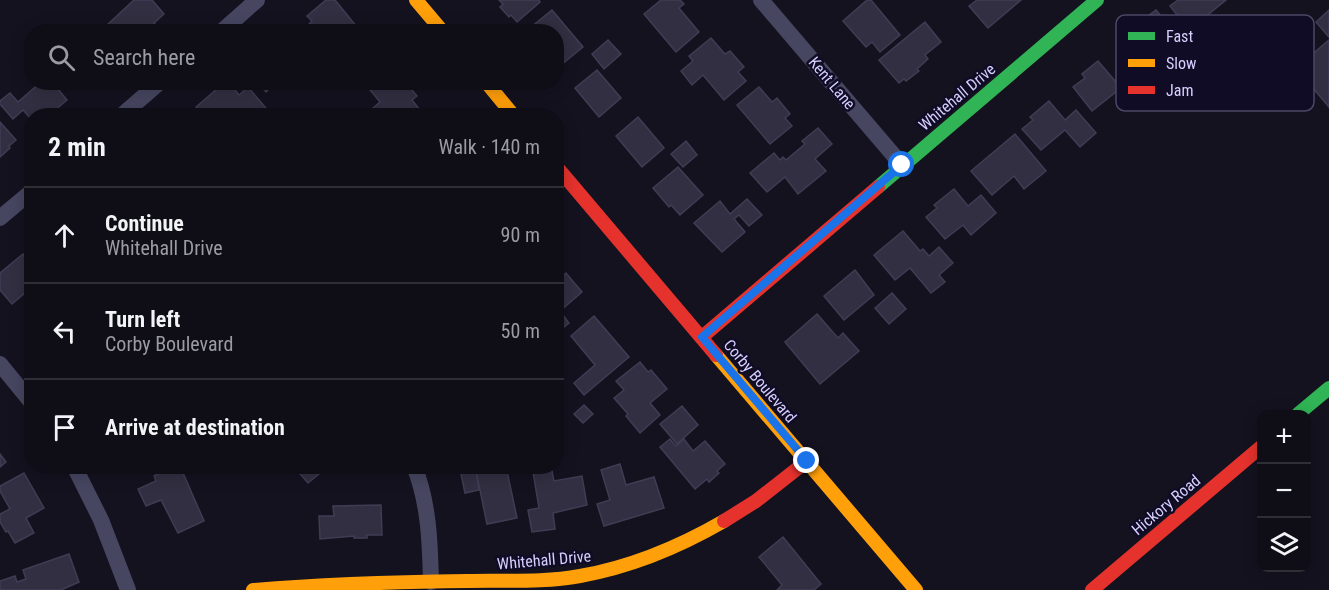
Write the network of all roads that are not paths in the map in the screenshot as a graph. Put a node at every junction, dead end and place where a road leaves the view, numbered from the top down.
1 (257, 0) edge
2 (416, 0) edge
3 (761, 0) edge
4 (1097, 0) edge
5 (229, 24) edge
6 (436, 24) edge
7 (152, 90) edge
8 (493, 90) edge
9 (135, 108) edge
10 (507, 108) edge
11 (902, 165) junction
12 (564, 175) edge
13 (24, 198) edge
14 (0, 218) edge
15 (702, 337) junction
16 (0, 364) edge
17 (1329, 388) edge
18 (24, 393) edge
19 (1303, 410) edge
20 (1257, 450) edge
21 (807, 461) junction
22 (78, 474) edge
23 (416, 474) edge
24 (431, 582) junction
25 (128, 590) edge
26 (254, 590) edge
27 (916, 590) edge
28 (1092, 590) edge

1 - 5 street
2 - 6 street
3 - 11 street, Kent Lane
4 - 11 street, Whitehall Drive
7 - 9 street
8 - 10 street
11 - 15 street, Whitehall Drive
12 - 15 street, Corby Boulevard
13 - 14 street
15 - 21 street, Corby Boulevard
16 - 18 street
17 - 19 street
20 - 28 street, Hickory Road
21 - 24 street, Whitehall Drive
21 - 27 street, Corby Boulevard
22 - 25 street
23 - 24 street
24 - 26 street, Whitehall Drive

